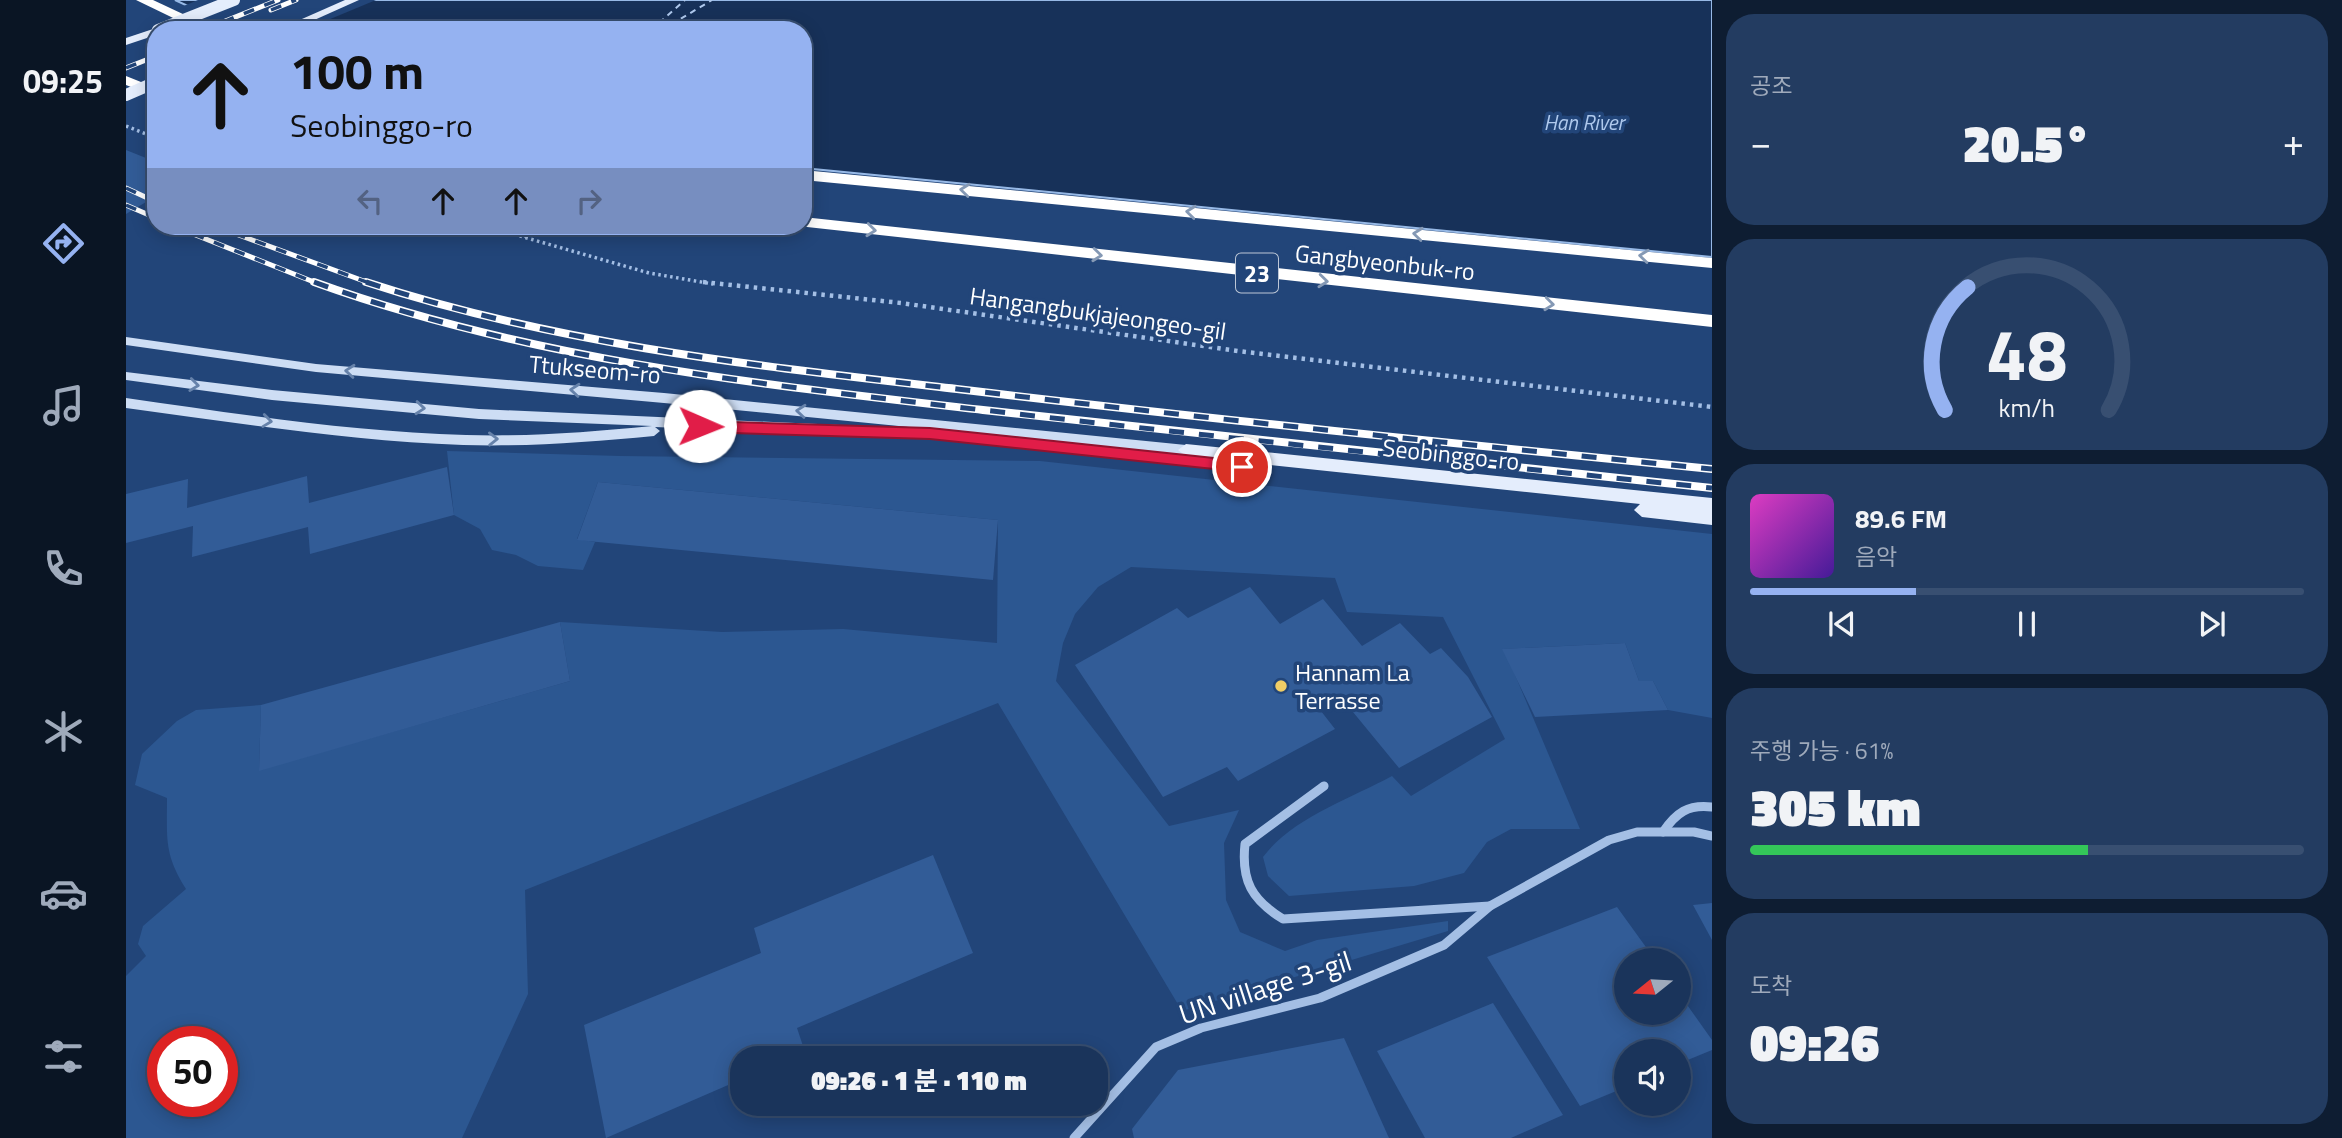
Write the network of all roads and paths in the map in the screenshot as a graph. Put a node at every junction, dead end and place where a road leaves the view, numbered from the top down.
1 (142, 0) edge
2 (234, 0) edge
3 (354, 0) edge
4 (180, 21) edge
5 (189, 21) edge
6 (304, 21) edge
7 (147, 34) edge
8 (126, 43) edge
9 (126, 80) edge
10 (147, 86) edge
11 (147, 89) edge
12 (126, 95) edge
13 (126, 126) edge
14 (147, 134) edge
15 (812, 176) edge
16 (812, 223) edge
17 (515, 235) edge
18 (528, 235) edge
19 (525, 238) junction
20 (1712, 263) edge
21 (1712, 321) edge
22 (126, 341) edge
23 (126, 376) edge
24 (126, 403) edge
25 (1712, 407) edge
26 (700, 426) junction
27 (1186, 455) junction
28 (1712, 505) edge
29 (1712, 518) edge
30 (1324, 786) dead end
31 (1712, 807) edge
32 (1663, 832) junction
33 (1712, 836) edge
34 (1490, 906) junction
35 (1074, 1138) edge

1 - 5 highway
2 - 4 main road, bridge
3 - 6 main road
7 - 8 main road
9 - 11 highway
10 - 12 main road, bridge
13 - 14 path
20 -> 15 highway, Gangbyeonbuk-ro / 23
16 -> 21 highway, Gangbyeonbuk-ro / 23
17 - 19 path, Hangangbukjajeongeo-gil
18 - 19 path
19 - 25 path, Hangangbukjajeongeo-gil
27 -> 22 main road, Ttukseom-ro
23 -> 26 main road, Ttukseom-ro
24 -> 26 main road
26 - 27 main road, Ttukseom-ro
27 - 28 main road, Seobinggo-ro
27 - 29 main road, Seobinggo-ro
30 - 34 street, UN village 3-gil
31 - 32 street
32 - 33 street, UN village 3-gil
32 - 34 street, UN village 3-gil
34 - 35 street, UN village 3-gil

